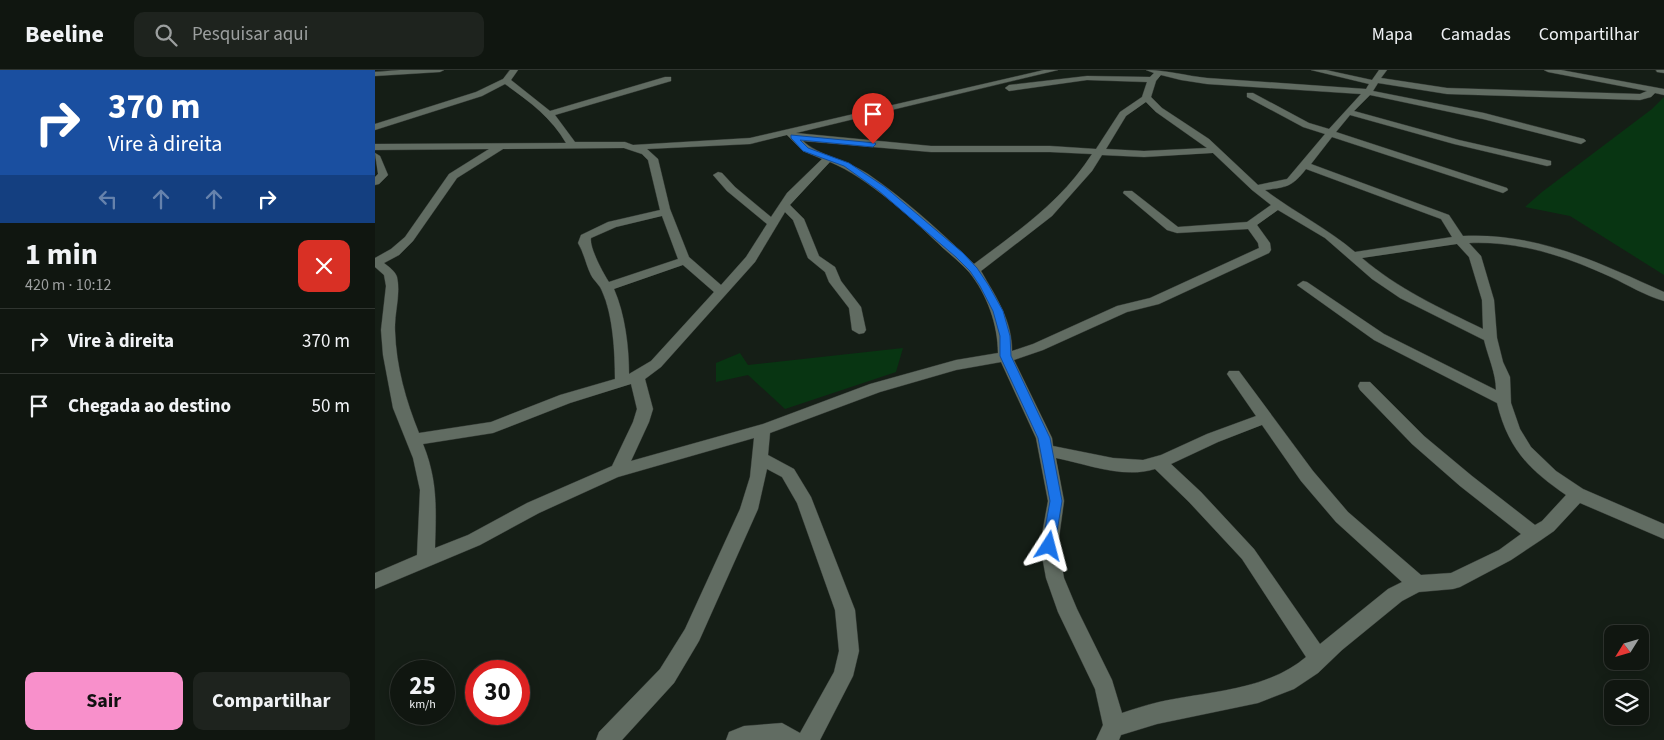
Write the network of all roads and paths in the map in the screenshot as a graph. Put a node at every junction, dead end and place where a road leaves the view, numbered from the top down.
1 (440, 70) edge
2 (514, 70) edge
3 (1054, 70) edge
4 (1315, 70) edge
5 (1383, 70) edge
6 (1548, 70) edge
7 (1659, 70) edge
8 (1664, 71) edge
9 (375, 74) edge
10 (1154, 74) edge
11 (667, 79) dead end
12 (506, 81) junction
13 (1375, 82) junction
14 (980, 88) junction
15 (1653, 90) junction
16 (1368, 92) junction
17 (1664, 92) edge
18 (1250, 95) dead end
19 (1145, 98) junction
20 (1348, 112) junction
21 (548, 114) junction
22 (375, 127) edge
23 (791, 134) junction
24 (1330, 134) junction
25 (1581, 141) dead end
26 (572, 145) junction
27 (375, 147) edge
28 (499, 147) junction
29 (635, 147) junction
30 (1215, 150) junction
31 (1099, 153) junction
32 (375, 156) edge
33 (829, 158) junction
34 (1547, 163) dead end
35 (1305, 165) junction
36 (718, 175) dead end
37 (375, 182) edge
38 (1256, 188) junction
39 (1503, 190) dead end
40 (1128, 193) dead end
41 (784, 204) junction
42 (1278, 205) junction
43 (666, 212) junction
44 (773, 224) junction
45 (1251, 225) junction
46 (1460, 240) junction
47 (1352, 256) junction
48 (686, 260) junction
49 (376, 262) edge
50 (974, 270) junction
51 (1303, 285) dead end
52 (607, 287) junction
53 (721, 292) junction
54 (1664, 297) edge
55 (859, 330) dead end
56 (1490, 338) junction
57 (1005, 356) junction
58 (1234, 374) dead end
59 (637, 377) junction
60 (622, 382) junction
61 (1365, 386) dead end
62 (1504, 400) junction
63 (1265, 418) junction
64 (762, 430) junction
65 (413, 440) junction
66 (1047, 451) junction
67 (759, 458) junction
68 (1158, 462) junction
69 (618, 470) junction
70 (1577, 494) junction
71 (1664, 532) edge
72 (1535, 535) junction
73 (426, 561) junction
74 (375, 581) edge
75 (1417, 584) junction
76 (1318, 659) junction
77 (1110, 733) edge
78 (607, 740) edge
79 (737, 740) edge
80 (792, 740) edge
81 (808, 740) edge

1 - 9 street
2 - 12 street
3 - 14 street
4 - 13 street
5 - 13 street
6 - 15 street
7 - 8 street
10 - 14 street
10 - 16 street
10 - 19 street
11 - 21 street
12 - 21 street
12 - 22 street
13 - 15 street
13 - 16 street
14 - 23 street
15 - 17 street
16 - 20 street
16 - 25 street
18 - 24 street
19 - 30 street
19 - 31 street
20 - 24 street
20 - 34 street
21 - 26 street
23 - 29 street
23 - 31 street
23 - 33 street
24 - 35 street
24 - 39 street
26 - 28 street
26 - 29 street
27 - 28 street
28 - 49 street
29 - 43 street
30 - 31 street
30 - 38 street
31 - 50 street
32 - 37 street
33 - 41 street
33 - 50 street
35 - 38 street
35 - 46 street
36 - 44 street
38 - 42 street
40 - 45 street
41 - 44 street
41 - 55 street
42 - 45 street
42 - 47 street
43 - 48 street
43 - 52 street
44 - 53 street
45 - 57 street
46 - 47 street
46 - 54 street
46 - 56 street
47 - 56 street
48 - 52 street
48 - 53 street
49 - 65 street
50 - 57 street
51 - 62 street
52 - 60 street
53 - 59 street
56 - 62 street
57 - 64 street
57 - 66 street
58 - 63 street
59 - 60 street
59 - 69 street
60 - 65 street
61 - 72 street
62 - 70 street
63 - 68 street
63 - 75 street
64 - 67 street
64 - 69 street
65 - 73 street
66 - 68 street
66 - 77 street
67 - 78 street
67 - 81 street
68 - 76 street
69 - 73 street
70 - 71 street
70 - 72 street
72 - 75 street
73 - 74 street
75 - 76 street
76 - 77 street
79 - 80 street

